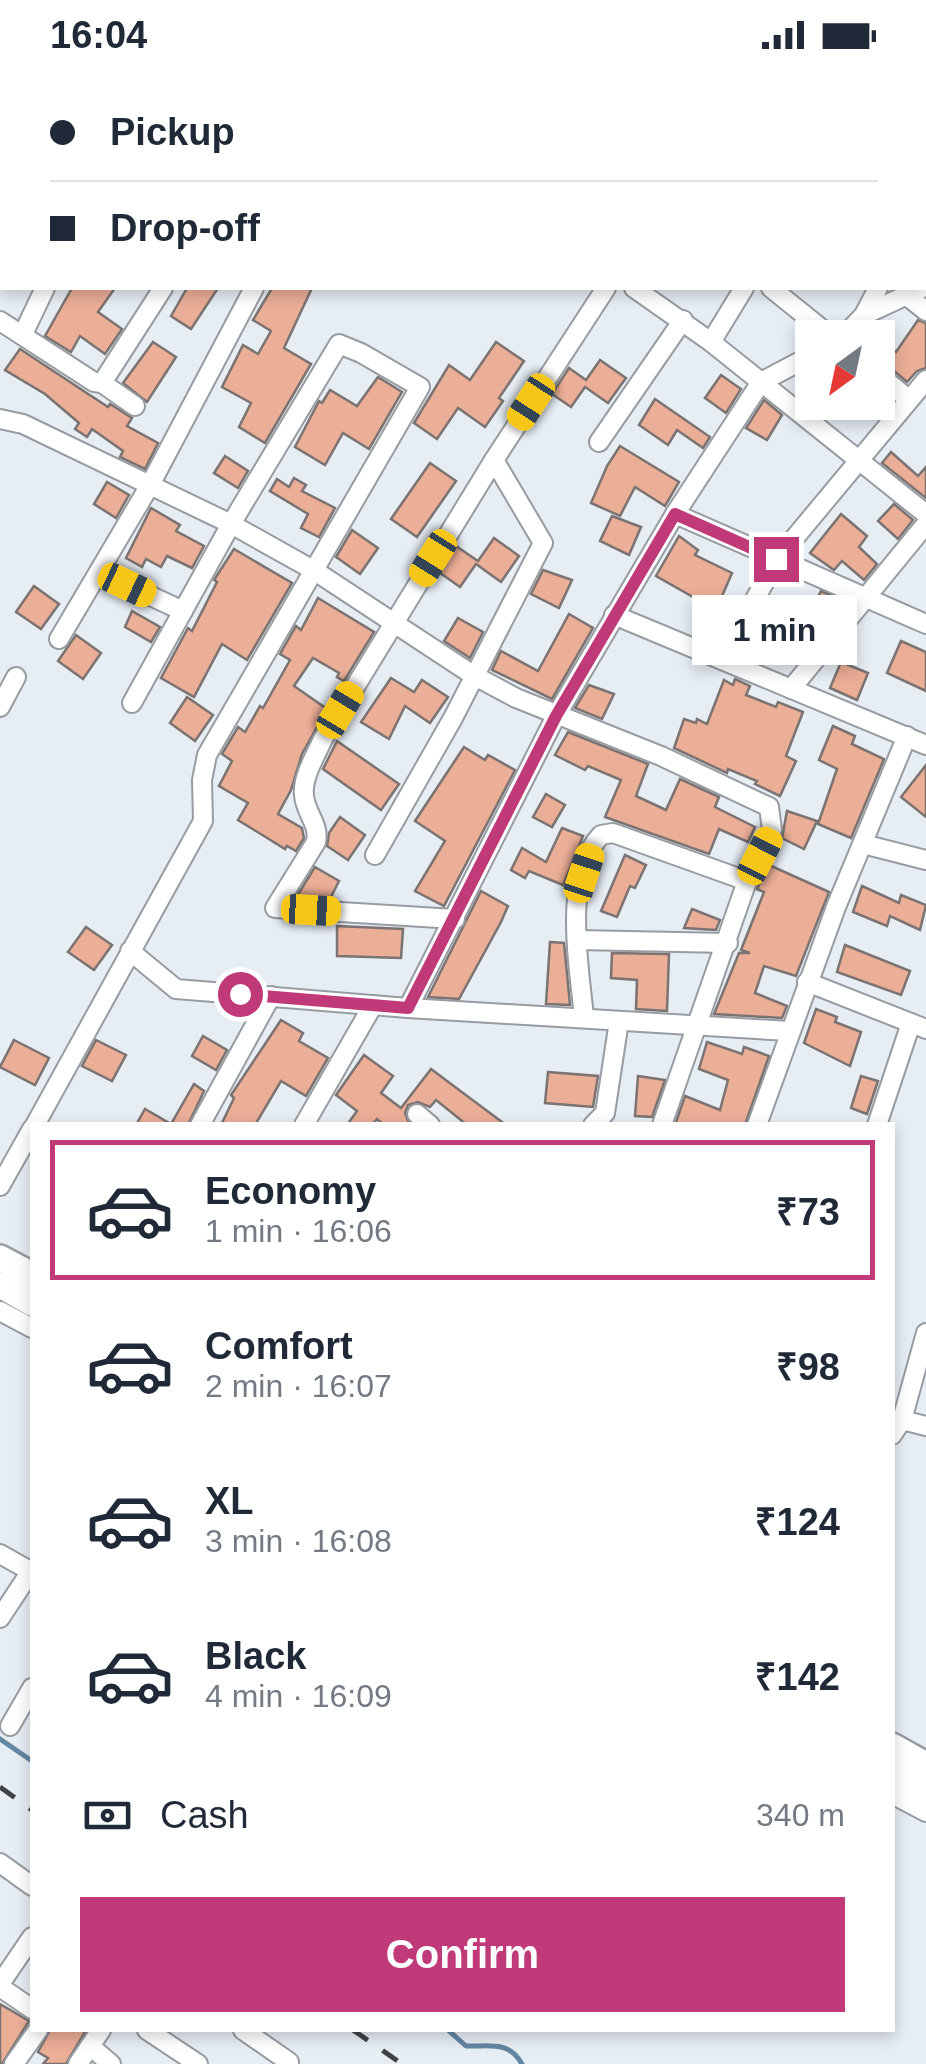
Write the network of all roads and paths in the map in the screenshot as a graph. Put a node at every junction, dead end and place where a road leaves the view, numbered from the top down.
1 (44, 290) edge
2 (162, 290) edge
3 (253, 290) edge
4 (605, 290) edge
5 (642, 290) edge
6 (743, 290) edge
7 (774, 290) edge
8 (877, 290) edge
9 (918, 290) edge
10 (864, 315) junction
11 (682, 320) junction
12 (811, 320) edge
13 (859, 320) edge
14 (0, 321) edge
15 (23, 334) junction
16 (711, 342) junction
17 (795, 364) edge
18 (926, 380) edge
19 (761, 382) junction
20 (102, 384) junction
21 (895, 388) edge
22 (908, 398) junction
23 (136, 406) dead end
24 (0, 419) edge
25 (599, 442) dead end
26 (494, 460) junction
27 (861, 462) junction
28 (150, 485) junction
29 (675, 514) junction
30 (926, 514) edge
31 (231, 524) junction
32 (926, 524) edge
33 (776, 559) junction
34 (99, 572) junction
35 (315, 572) junction
36 (866, 599) junction
37 (183, 611) junction
38 (614, 615) junction
39 (392, 624) junction
40 (926, 624) edge
41 (59, 639) dead end
42 (722, 660) junction
43 (473, 675) junction
44 (16, 677) dead end
45 (791, 689) junction
46 (132, 703) dead end
47 (0, 707) edge
48 (556, 716) junction
49 (907, 736) junction
50 (926, 746) edge
51 (862, 844) junction
52 (375, 855) dead end
53 (926, 860) edge
54 (747, 881) junction
55 (455, 919) junction
56 (577, 940) junction
57 (728, 943) junction
58 (130, 952) junction
59 (808, 982) junction
60 (272, 996) junction
61 (373, 1005) junction
62 (408, 1008) junction
63 (584, 1017) junction
64 (619, 1021) junction
65 (698, 1025) junction
66 (919, 1026) edge
67 (788, 1031) junction
68 (37, 1122) edge
69 (202, 1122) edge
70 (306, 1122) edge
71 (595, 1122) edge
72 (663, 1122) edge
73 (757, 1122) edge
74 (878, 1122) edge
75 (30, 1134) edge
76 (0, 1186) edge
77 (0, 1246) edge
78 (0, 1258) edge
79 (30, 1262) edge
80 (30, 1275) edge
81 (0, 1285) edge
82 (30, 1302) edge
83 (0, 1311) edge
84 (30, 1327) edge
85 (926, 1332) edge
86 (926, 1426) edge
87 (897, 1427) edge
88 (0, 1554) edge
89 (30, 1570) edge
90 (30, 1574) edge
91 (0, 1618) edge
92 (30, 1691) edge
93 (10, 1726) dead end
94 (895, 1735) edge
95 (895, 1748) edge
96 (926, 1751) edge
97 (926, 1765) edge
98 (895, 1775) edge
99 (926, 1791) edge
100 (895, 1796) edge
101 (926, 1812) edge
102 (2, 1869) edge
103 (30, 1885) edge
104 (30, 1939) edge
105 (0, 1986) edge
106 (30, 2007) edge
107 (37, 2032) edge
108 (99, 2032) edge
109 (150, 2032) edge
110 (246, 2032) edge
111 (90, 2046) junction
112 (0, 2056) edge
113 (13, 2064) edge
114 (78, 2064) edge
115 (111, 2064) edge
116 (198, 2064) edge
117 (288, 2064) edge

1 - 15 street
2 - 20 street
3 - 28 street
4 - 26 street
5 - 11 street
6 - 16 street
7 - 12 street
8 - 10 street
9 - 10 street
10 - 13 street
11 - 16 street
11 - 25 street
14 - 15 street
15 - 20 street
16 - 19 street
17 - 19 street
18 - 22 street
19 - 27 street
19 - 29 street
20 - 23 street
21 - 22 street
22 - 27 street
24 - 28 street
26 - 39 street
26 - 43 street
27 - 30 street
27 - 33 street
28 - 31 street
28 - 34 street
29 - 33 street
29 - 38 street
31 - 35 street
31 - 35 street
31 - 37 street
32 - 36 street
33 - 36 street
33 - 42 street
34 - 37 street
34 - 41 street
35 - 39 street
35 - 58 street
36 - 40 street
36 - 45 street
37 - 46 street
38 - 42 street
38 - 48 street
39 - 43 street
39 - 55 street
42 - 45 street
43 - 48 street
43 - 52 street
44 - 47 street
45 - 49 street
48 - 54 street
48 - 55 street
49 - 50 street
49 - 51 street
51 - 53 street
51 - 59 street
54 - 56 street
54 - 57 street
55 - 62 street
56 - 57 street
56 - 63 street
57 - 65 street
58 - 60 street
58 - 68 street
59 - 66 street
59 - 67 street
60 - 61 street
60 - 69 street
61 - 62 street
61 - 70 street
62 - 63 street
63 - 64 street
64 - 65 street
64 - 71 street
65 - 67 street
65 - 72 street
66 - 74 street
67 - 73 street
75 - 76 street
77 - 79 street
78 - 80 highway
81 - 82 highway
83 - 84 street
85 - 87 street
86 - 87 street
88 - 89 street
90 - 91 street
92 - 93 street
94 - 96 street
95 - 97 highway
98 - 99 highway
100 - 101 street
102 - 103 street
104 - 105 street
105 - 106 street
107 - 113 street
108 - 111 street
109 - 116 street
110 - 117 street
111 - 114 street
111 - 115 street
112 - 113 street

